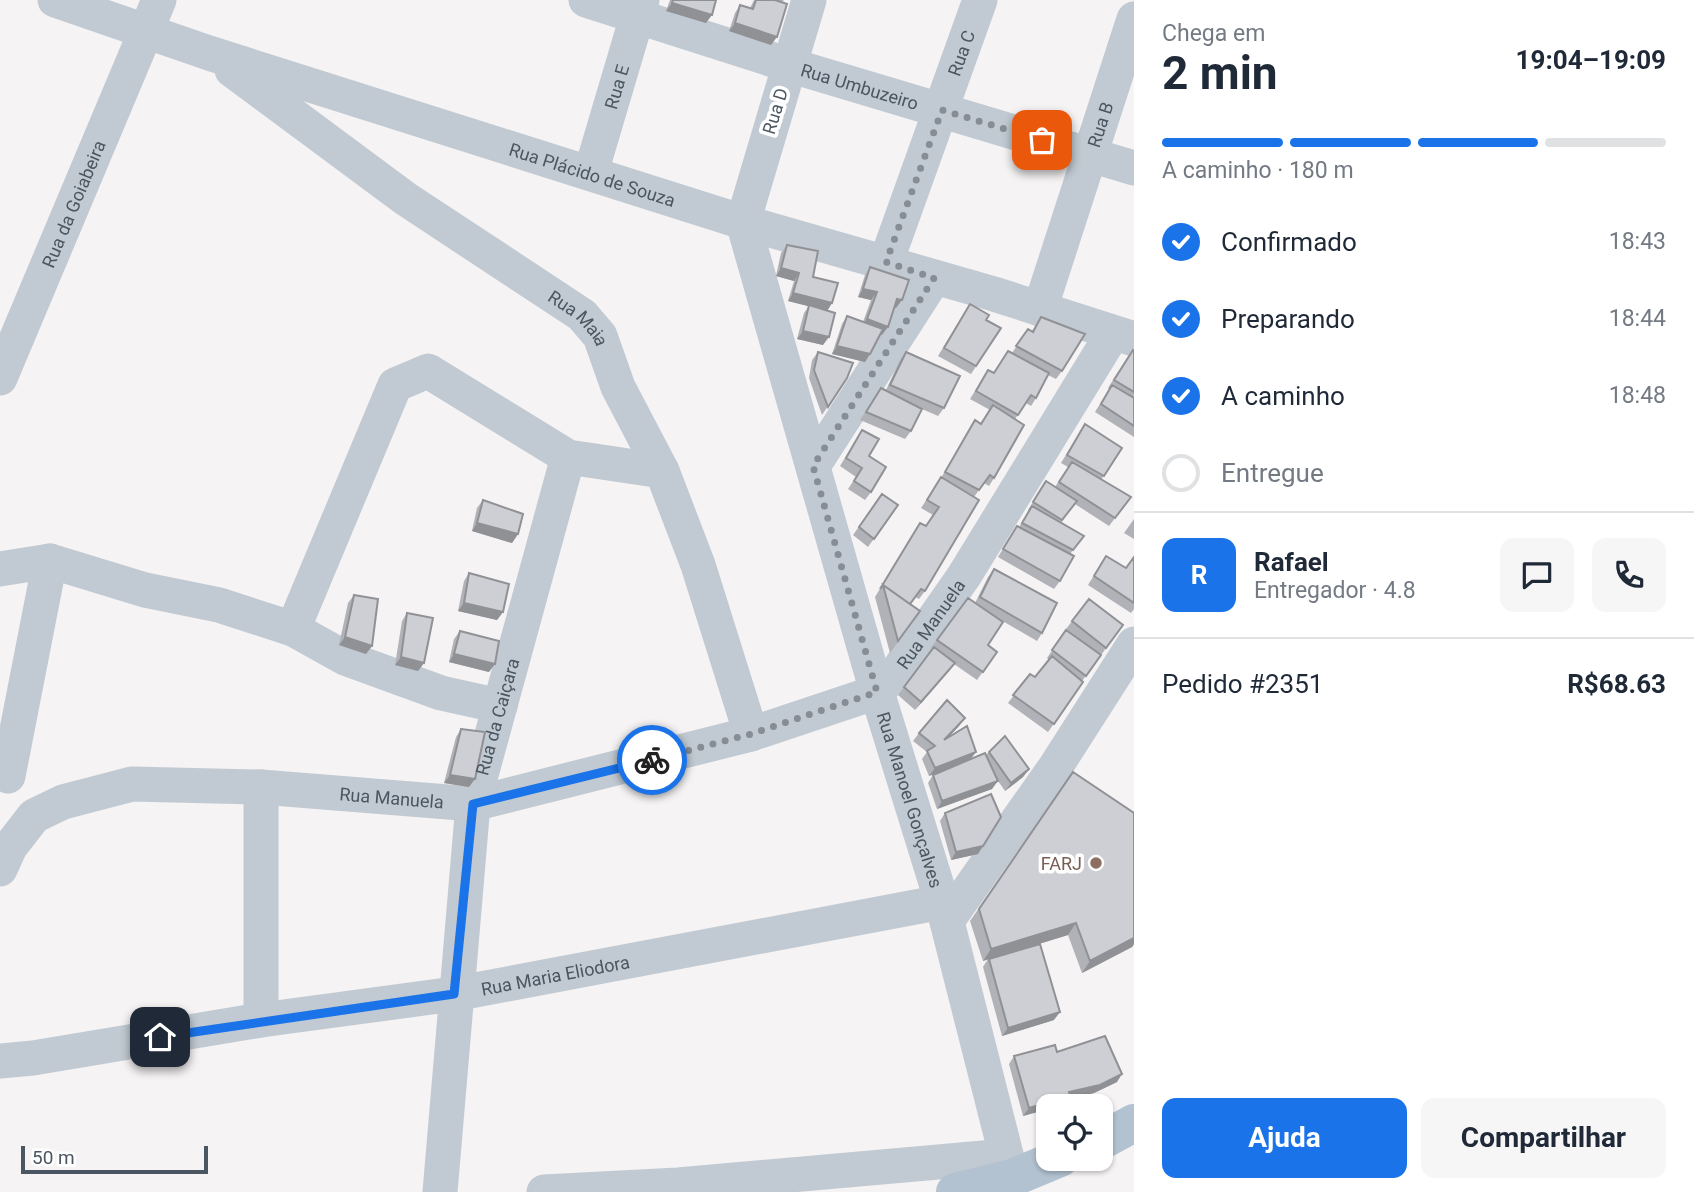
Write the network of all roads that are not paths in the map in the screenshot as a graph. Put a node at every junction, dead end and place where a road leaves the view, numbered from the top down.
1 (55, 0) edge
2 (586, 0) edge
3 (809, 0) edge
4 (980, 0) edge
5 (639, 8) edge
6 (153, 16) edge
7 (1134, 20) edge
8 (209, 53) junction
9 (789, 65) junction
10 (942, 110) junction
11 (1092, 155) junction
12 (1134, 169) edge
13 (591, 173) junction
14 (743, 222) junction
15 (886, 262) junction
16 (934, 278) junction
17 (1040, 309) junction
18 (1123, 336) edge
19 (0, 378) edge
20 (568, 457) junction
21 (813, 466) junction
22 (662, 471) junction
23 (50, 561) junction
24 (0, 569) edge
25 (293, 629) junction
26 (1134, 645) edge
27 (877, 692) junction
28 (500, 706) junction
29 (751, 734) junction
30 (4, 774) edge
31 (261, 787) junction
32 (473, 804) junction
33 (54, 806) junction
34 (0, 869) edge
35 (944, 912) junction
36 (454, 994) junction
37 (261, 1020) junction
38 (0, 1061) edge
39 (1134, 1123) edge
40 (1113, 1134) edge
41 (1036, 1162) edge
42 (1009, 1167) junction
43 (440, 1192) edge
44 (544, 1192) edge
45 (954, 1192) edge

1 - 6 street, Rua Plácido de Souza
2 - 5 street, Rua Umbuzeiro
3 - 9 street, Rua D
4 - 10 street, Rua C
5 - 9 street, Rua Umbuzeiro
5 - 13 street, Rua E
6 - 8 street, Rua Plácido de Souza
6 - 19 street, Rua da Goiabeira
7 - 11 street, Rua B
8 - 13 street, Rua Plácido de Souza
8 - 22 street, Rua Maia
9 - 10 street, Rua Umbuzeiro
9 - 14 street, Rua D
10 - 11 street, Rua Umbuzeiro
10 - 15 street, Rua C
11 - 12 street, Rua Umbuzeiro
11 - 17 street, Rua B
13 - 14 street, Rua Plácido de Souza
14 - 15 street, Rua Plácido de Souza
14 - 21 street, Rua Manoel Gonçalves
15 - 16 street, Rua Plácido de Souza
16 - 17 street, Rua Plácido de Souza
16 - 21 street
17 - 18 street, Rua Plácido de Souza
18 - 27 street, Rua Manuela
20 - 22 street
20 - 25 street
20 - 28 street, Rua da Caiçara
21 - 27 street, Rua Manoel Gonçalves
22 - 29 street, Rua Maia
23 - 24 street
23 - 25 street
23 - 30 street
25 - 28 street
26 - 35 street
27 - 29 street, Rua Manuela
27 - 35 street, Rua Manoel Gonçalves
28 - 32 street, Rua da Caiçara
29 - 32 street, Rua Manuela
30 - 33 street
31 - 32 street, Rua Manuela
31 - 33 street, Rua Manuela
31 - 37 street
32 - 36 street, Rua da Caiçara
33 - 34 street, Rua Manuela
35 - 36 street, Rua Maria Eliodora
35 - 42 street, Rua Manoel Gonçalves
36 - 37 street, Rua Maria Eliodora
36 - 43 street, Rua da Caiçara
37 - 38 street, Rua Maria Eliodora
39 - 40 main road
41 - 42 main road
42 - 44 street
42 - 45 main road

